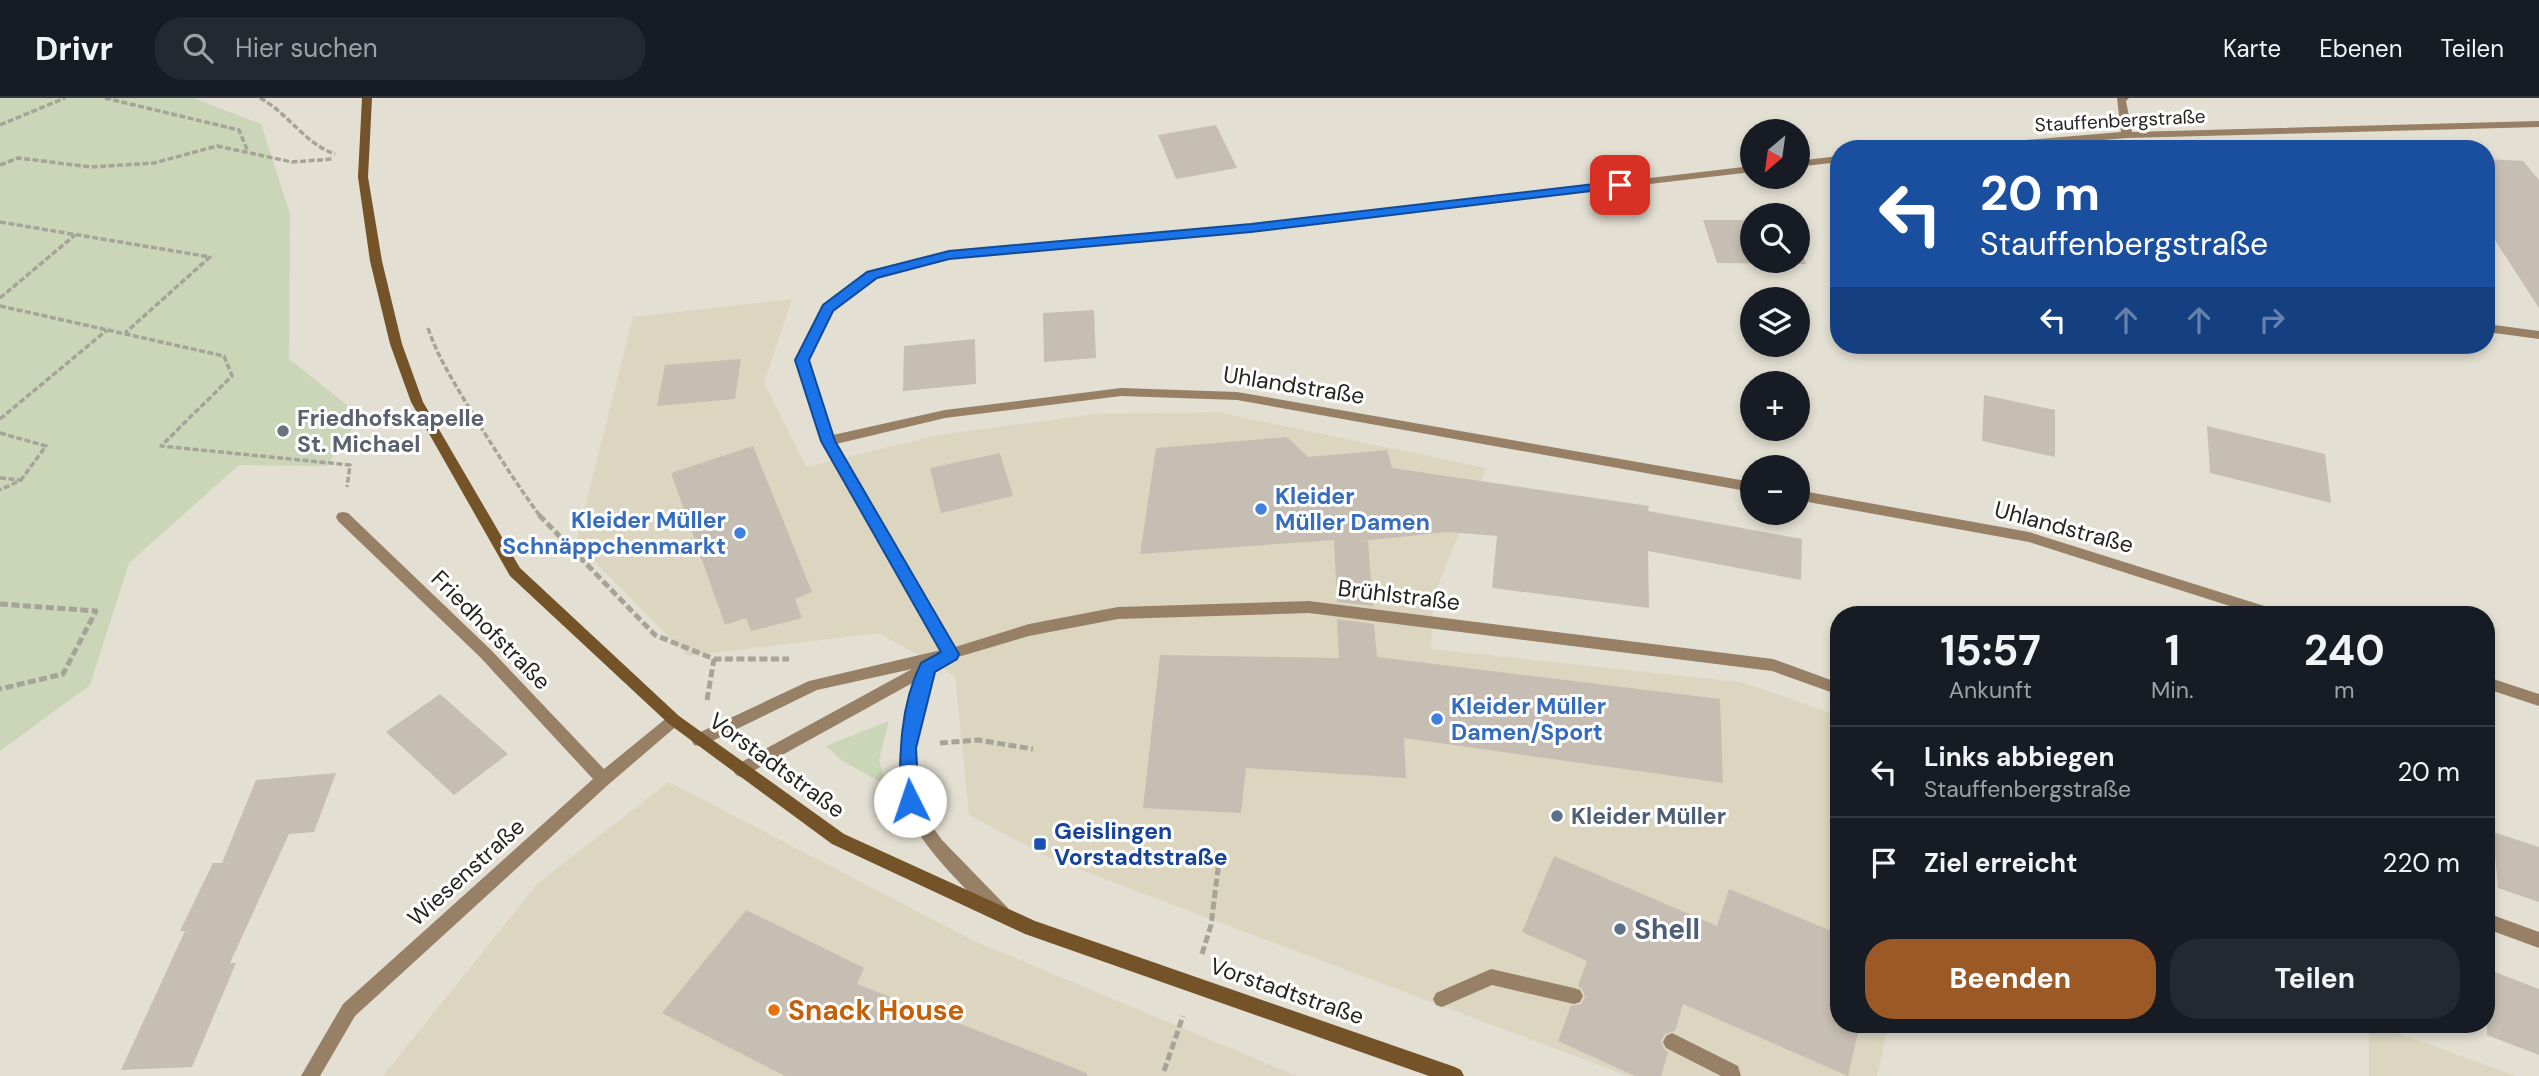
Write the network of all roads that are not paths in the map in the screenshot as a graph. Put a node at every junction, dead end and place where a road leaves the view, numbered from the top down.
1 (367, 98) edge
2 (2124, 98) edge
3 (2539, 124) edge
4 (2127, 135) junction
5 (2066, 140) edge
6 (1830, 160) edge
7 (1810, 162) edge
8 (1740, 170) edge
9 (2495, 329) edge
10 (2539, 335) edge
11 (828, 441) junction
12 (1740, 485) edge
13 (1810, 497) edge
14 (344, 517) road end
15 (2247, 606) edge
16 (951, 654) junction
17 (927, 668) junction
18 (1830, 686) edge
19 (2495, 686) edge
20 (2539, 700) edge
21 (674, 720) junction
22 (699, 740) junction
23 (741, 771) junction
24 (603, 779) junction
25 (1003, 914) junction
26 (2495, 924) edge
27 (2539, 940) edge
28 (1574, 996) dead end
29 (1442, 999) dead end
30 (1672, 1042) dead end
31 (310, 1076) edge
32 (1455, 1076) edge
33 (1732, 1076) edge

1 - 21 main road, Vorstadtstraße
2 - 4 street
3 - 4 street, Stauffenbergstraße
4 - 5 street, Stauffenbergstraße
6 - 7 street
8 - 11 street
9 - 10 street
11 - 12 street, Uhlandstraße
11 - 16 street
13 - 15 street, Uhlandstraße
14 - 24 street, Friedhofstraße
16 - 17 street, Brühlstraße
16 - 18 street, Brühlstraße
16 - 22 street, Brühlstraße
17 - 23 street, Brühlstraße
17 - 25 street
19 - 20 street
21 - 22 main road, Vorstadtstraße
21 - 24 street, Wiesenstraße
22 - 23 main road, Vorstadtstraße
23 - 25 main road, Vorstadtstraße
24 - 31 street, Wiesenstraße
25 - 32 main road, Vorstadtstraße
26 - 27 street
28 - 29 street
30 - 33 street

